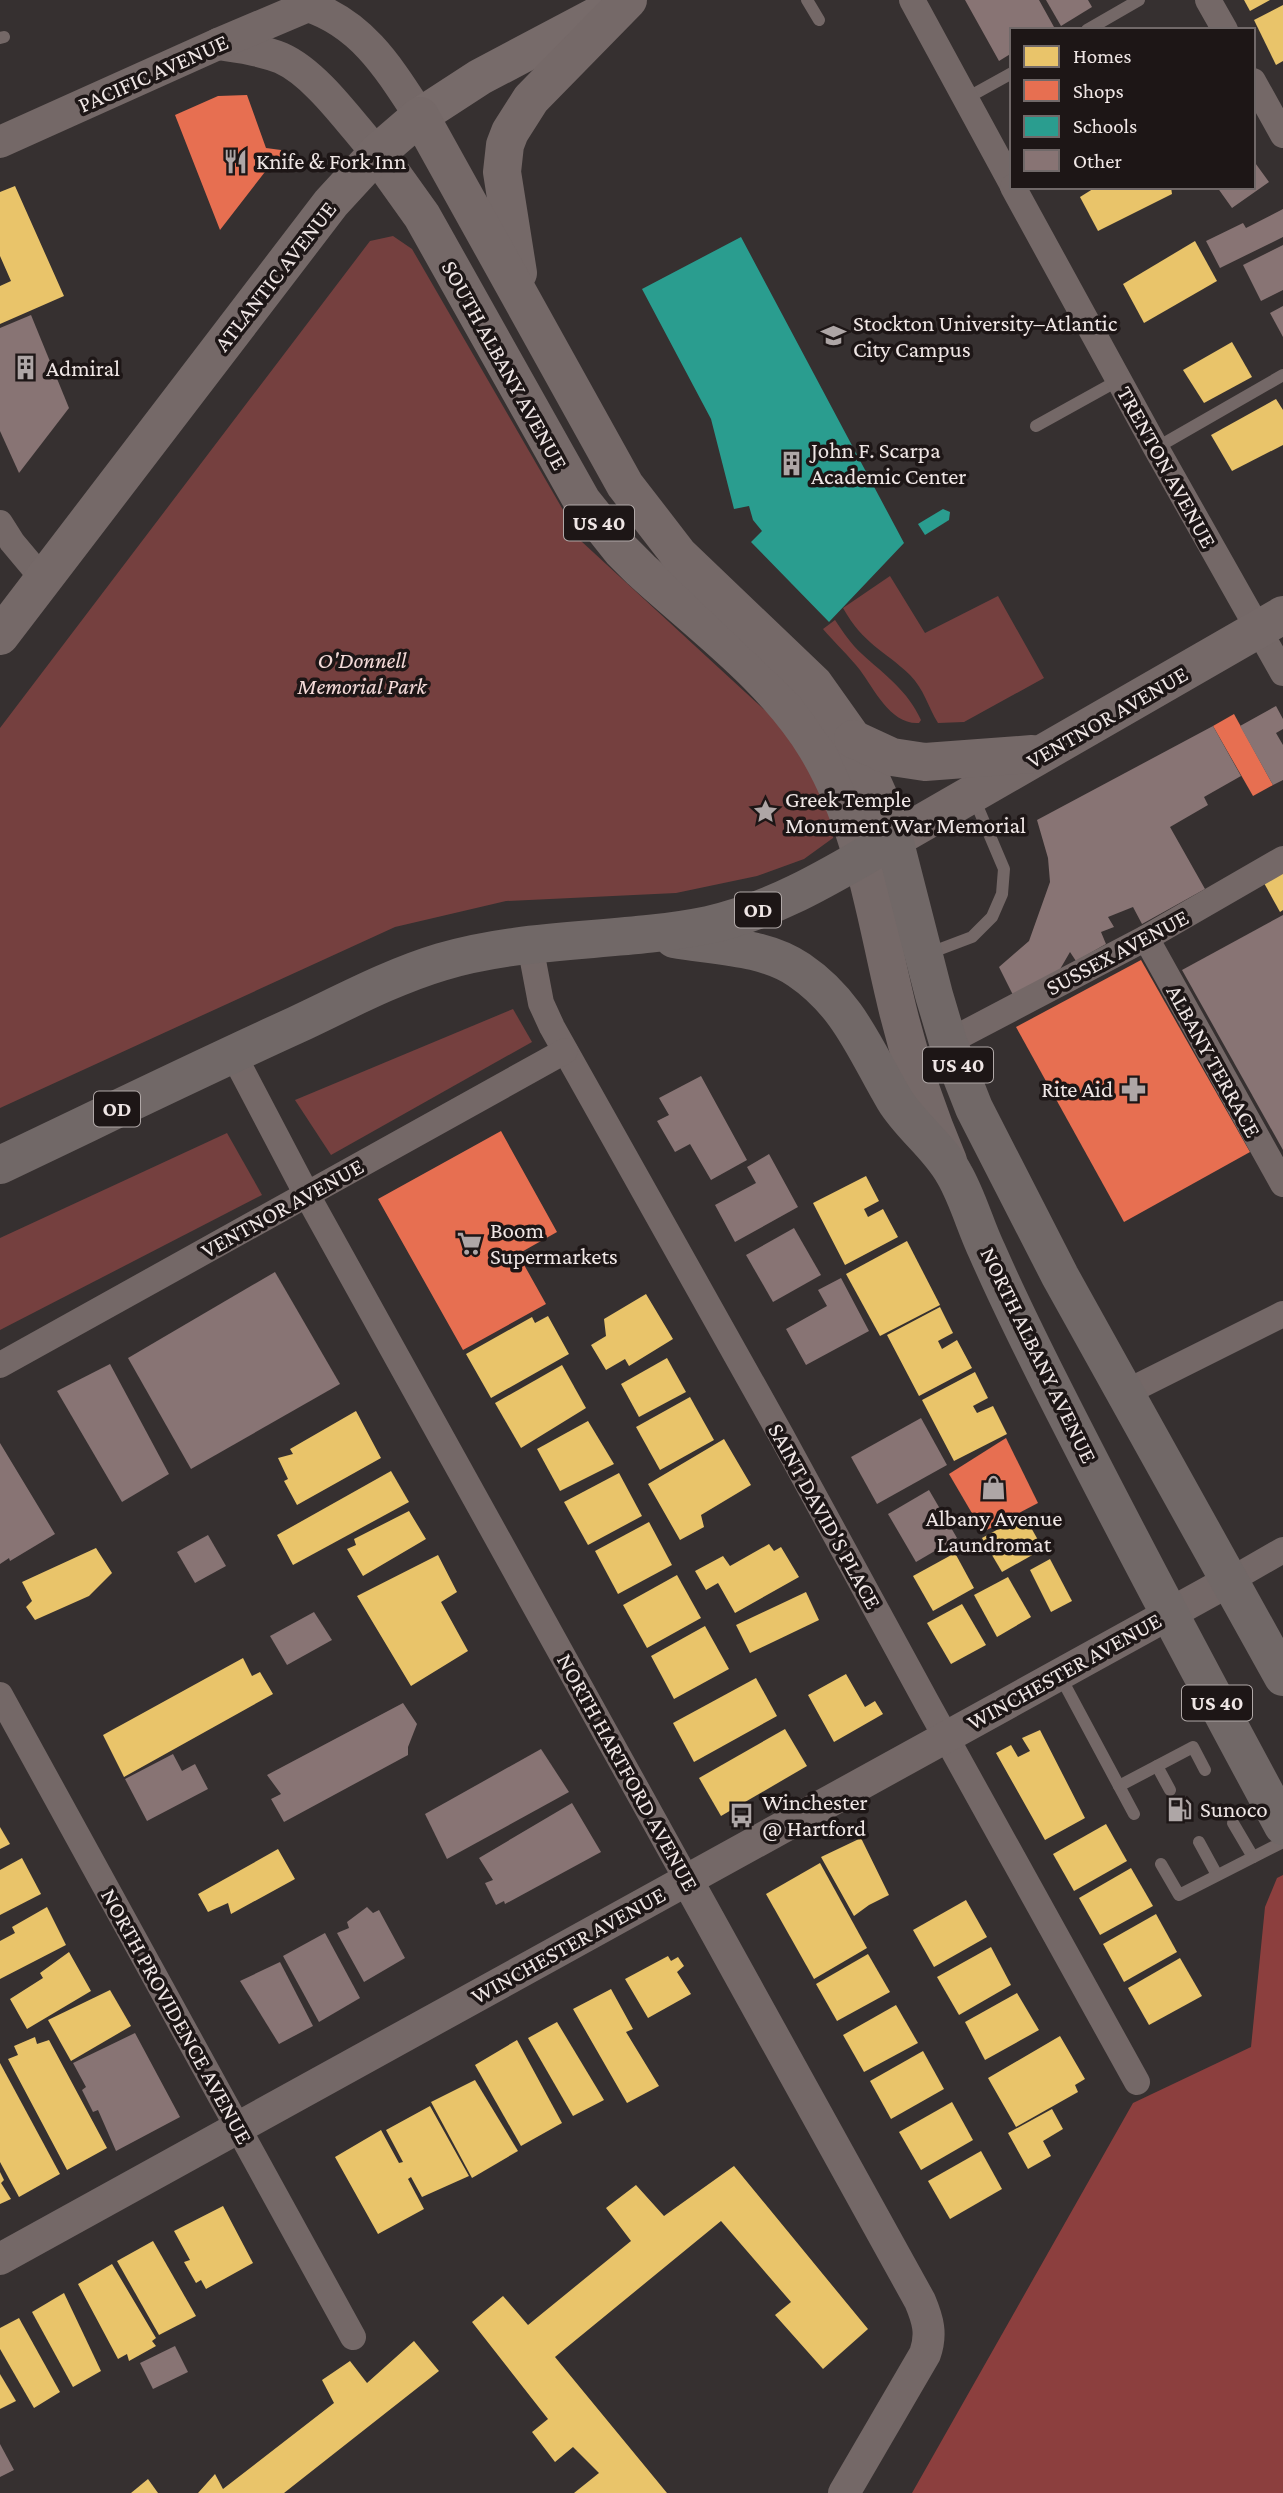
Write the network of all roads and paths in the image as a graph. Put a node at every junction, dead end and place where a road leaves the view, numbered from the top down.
1 (627, 0) edge
2 (807, 0) edge
3 (912, 0) edge
4 (1139, 0) edge
5 (1208, 0) edge
6 (309, 3) edge
7 (819, 20) dead end
8 (1090, 28) edge
9 (1224, 28) edge
10 (218, 44) junction
11 (1010, 74) edge
12 (1255, 85) edge
13 (965, 99) junction
14 (420, 116) junction
15 (1283, 135) edge
16 (0, 142) edge
17 (377, 153) junction
18 (1010, 181) edge
19 (1015, 189) edge
20 (523, 303) junction
21 (1283, 375) edge
22 (1119, 380) junction
23 (1037, 426) dead end
24 (1156, 448) junction
25 (0, 523) edge
26 (43, 579) junction
27 (1271, 622) edge
28 (0, 636) edge
29 (1283, 673) edge
30 (853, 739) junction
31 (1041, 754) junction
32 (972, 794) junction
33 (878, 848) junction
34 (1283, 859) edge
35 (644, 934) junction
36 (1146, 938) junction
37 (530, 945) junction
38 (924, 956) junction
39 (948, 1042) junction
40 (565, 1051) junction
41 (233, 1054) junction
42 (0, 1165) edge
43 (954, 1173) junction
44 (1283, 1184) edge
45 (307, 1195) junction
46 (1283, 1314) edge
47 (0, 1365) edge
48 (1125, 1393) junction
49 (1283, 1550) edge
50 (1229, 1581) junction
51 (1169, 1614) junction
52 (1059, 1673) junction
53 (1283, 1677) edge
54 (0, 1695) edge
55 (946, 1736) junction
56 (1157, 1766) junction
57 (1205, 1770) dead end
58 (1119, 1786) junction
59 (1170, 1790) dead end
60 (1134, 1814) dead end
61 (1233, 1823) dead end
62 (1283, 1826) edge
63 (1199, 1842) dead end
64 (1283, 1842) edge
65 (1253, 1857) junction
66 (1161, 1864) dead end
67 (1217, 1875) junction
68 (687, 1880) junction
69 (1137, 2082) dead end
70 (239, 2128) junction
71 (0, 2259) edge
72 (353, 2337) dead end
73 (844, 2493) edge

1 - 14 main road, ATLANTIC AVENUE
1 - 20 main road
2 - 7 lane
3 - 13 street, TRENTON AVENUE
4 - 8 lane
5 - 9 street
6 - 10 street, PACIFIC AVENUE
6 - 14 street, SOUTH ALBANY AVENUE
10 - 16 street, PACIFIC AVENUE
10 - 17 street, SOUTH ALBANY AVENUE
11 - 13 lane
12 - 15 street
13 - 18 street, TRENTON AVENUE
14 - 17 main road, ATLANTIC AVENUE
14 - 20 main road, SOUTH ALBANY AVENUE / US 40
17 - 26 main road, ATLANTIC AVENUE
17 - 33 main road, SOUTH ALBANY AVENUE / US 40
19 - 22 street, TRENTON AVENUE
20 - 30 main road, SOUTH ALBANY AVENUE / US 40
21 - 24 lane
22 - 23 lane
22 - 24 street, TRENTON AVENUE
24 - 27 street, TRENTON AVENUE
25 - 26 street
26 - 28 main road, ATLANTIC AVENUE
27 - 29 street, TRENTON AVENUE
27 - 31 main road, VENTNOR AVENUE / OD
30 - 31 main road
30 - 33 main road, SOUTH ALBANY AVENUE / US 40
31 - 32 main road, VENTNOR AVENUE / OD
32 - 33 main road, VENTNOR AVENUE / OD
32 - 38 lane
33 - 35 highway, OD
33 - 38 highway, US 40
33 - 43 main road, NORTH ALBANY AVENUE / US 40
34 - 36 street, SUSSEX AVENUE
35 - 37 highway, OD
35 - 43 highway
36 - 39 street, SUSSEX AVENUE
36 - 44 street, ALBANY TERRACE
37 - 40 street, SAINT DAVID'S PLACE
37 - 41 highway, OD
38 - 39 highway, US 40
39 - 48 highway, US 40
40 - 45 street, VENTNOR AVENUE
40 - 55 street, SAINT DAVID'S PLACE
41 - 42 highway, OD
41 - 45 street, NORTH HARTFORD AVENUE
43 - 51 highway, NORTH ALBANY AVENUE / US 40
45 - 47 street, VENTNOR AVENUE
45 - 68 street, NORTH HARTFORD AVENUE
46 - 48 street
48 - 50 highway, US 40
49 - 50 street, WINCHESTER AVENUE
50 - 51 street, WINCHESTER AVENUE
50 - 53 highway, US 40
51 - 52 street, WINCHESTER AVENUE
51 - 62 highway, NORTH ALBANY AVENUE / US 40
52 - 55 street, WINCHESTER AVENUE
52 - 58 lane
54 - 70 street, NORTH PROVIDENCE AVENUE
55 - 68 street, WINCHESTER AVENUE
55 - 69 street, SAINT DAVID'S PLACE
56 - 57 lane
56 - 58 lane
56 - 59 lane
58 - 60 lane
61 - 65 lane
63 - 67 lane
64 - 65 lane
65 - 67 lane
66 - 67 lane
68 - 70 street, WINCHESTER AVENUE
68 - 73 street, NORTH HARTFORD AVENUE
70 - 71 street, WINCHESTER AVENUE
70 - 72 street, NORTH PROVIDENCE AVENUE

